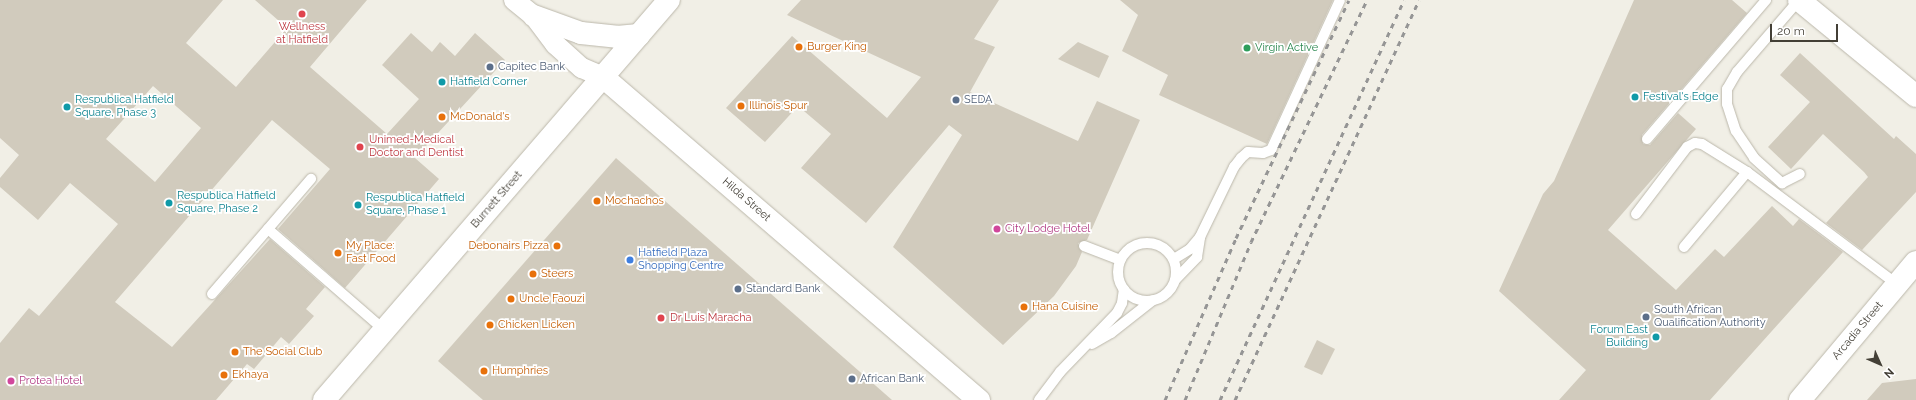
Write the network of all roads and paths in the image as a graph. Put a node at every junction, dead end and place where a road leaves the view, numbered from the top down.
1 (514, 0) edge
2 (669, 0) edge
3 (1340, 0) edge
4 (1766, 0) edge
5 (1799, 0) edge
6 (534, 16) junction
7 (639, 35) junction
8 (603, 77) junction
9 (1916, 96) edge
10 (1647, 139) dead end
11 (1746, 172) junction
12 (1800, 174) dead end
13 (311, 179) dead end
14 (1636, 214) dead end
15 (268, 229) junction
16 (1200, 237) junction
17 (1084, 246) dead end
18 (1684, 247) dead end
19 (1120, 260) junction
20 (1174, 260) junction
21 (1916, 262) edge
22 (1175, 280) junction
23 (1898, 285) junction
24 (1124, 289) junction
25 (212, 294) dead end
26 (1153, 300) junction
27 (384, 330) junction
28 (1087, 347) junction
29 (324, 400) edge
30 (979, 400) edge
31 (1039, 400) edge
32 (1800, 400) edge

1 - 6 street, Hilda Street
2 - 7 street, Burnett Street
3 - 16 lane
4 - 10 lane
5 - 9 street
5 - 12 lane
6 - 7 street
6 - 8 street, Hilda Street
7 - 8 street, Burnett Street
8 - 27 street, Burnett Street
8 - 30 street, Hilda Street
11 - 14 lane
11 - 18 lane
11 - 23 lane
13 - 15 lane
15 - 25 lane
15 - 27 lane
16 - 20 lane
16 - 22 lane
17 - 19 lane
19 - 20 lane
19 - 24 lane
20 - 22 lane
21 - 23 street, Arcadia Street
22 - 26 lane
23 - 32 street, Arcadia Street
24 - 26 lane
24 - 28 lane
26 - 28 lane
27 - 29 street, Burnett Street
28 - 31 lane

